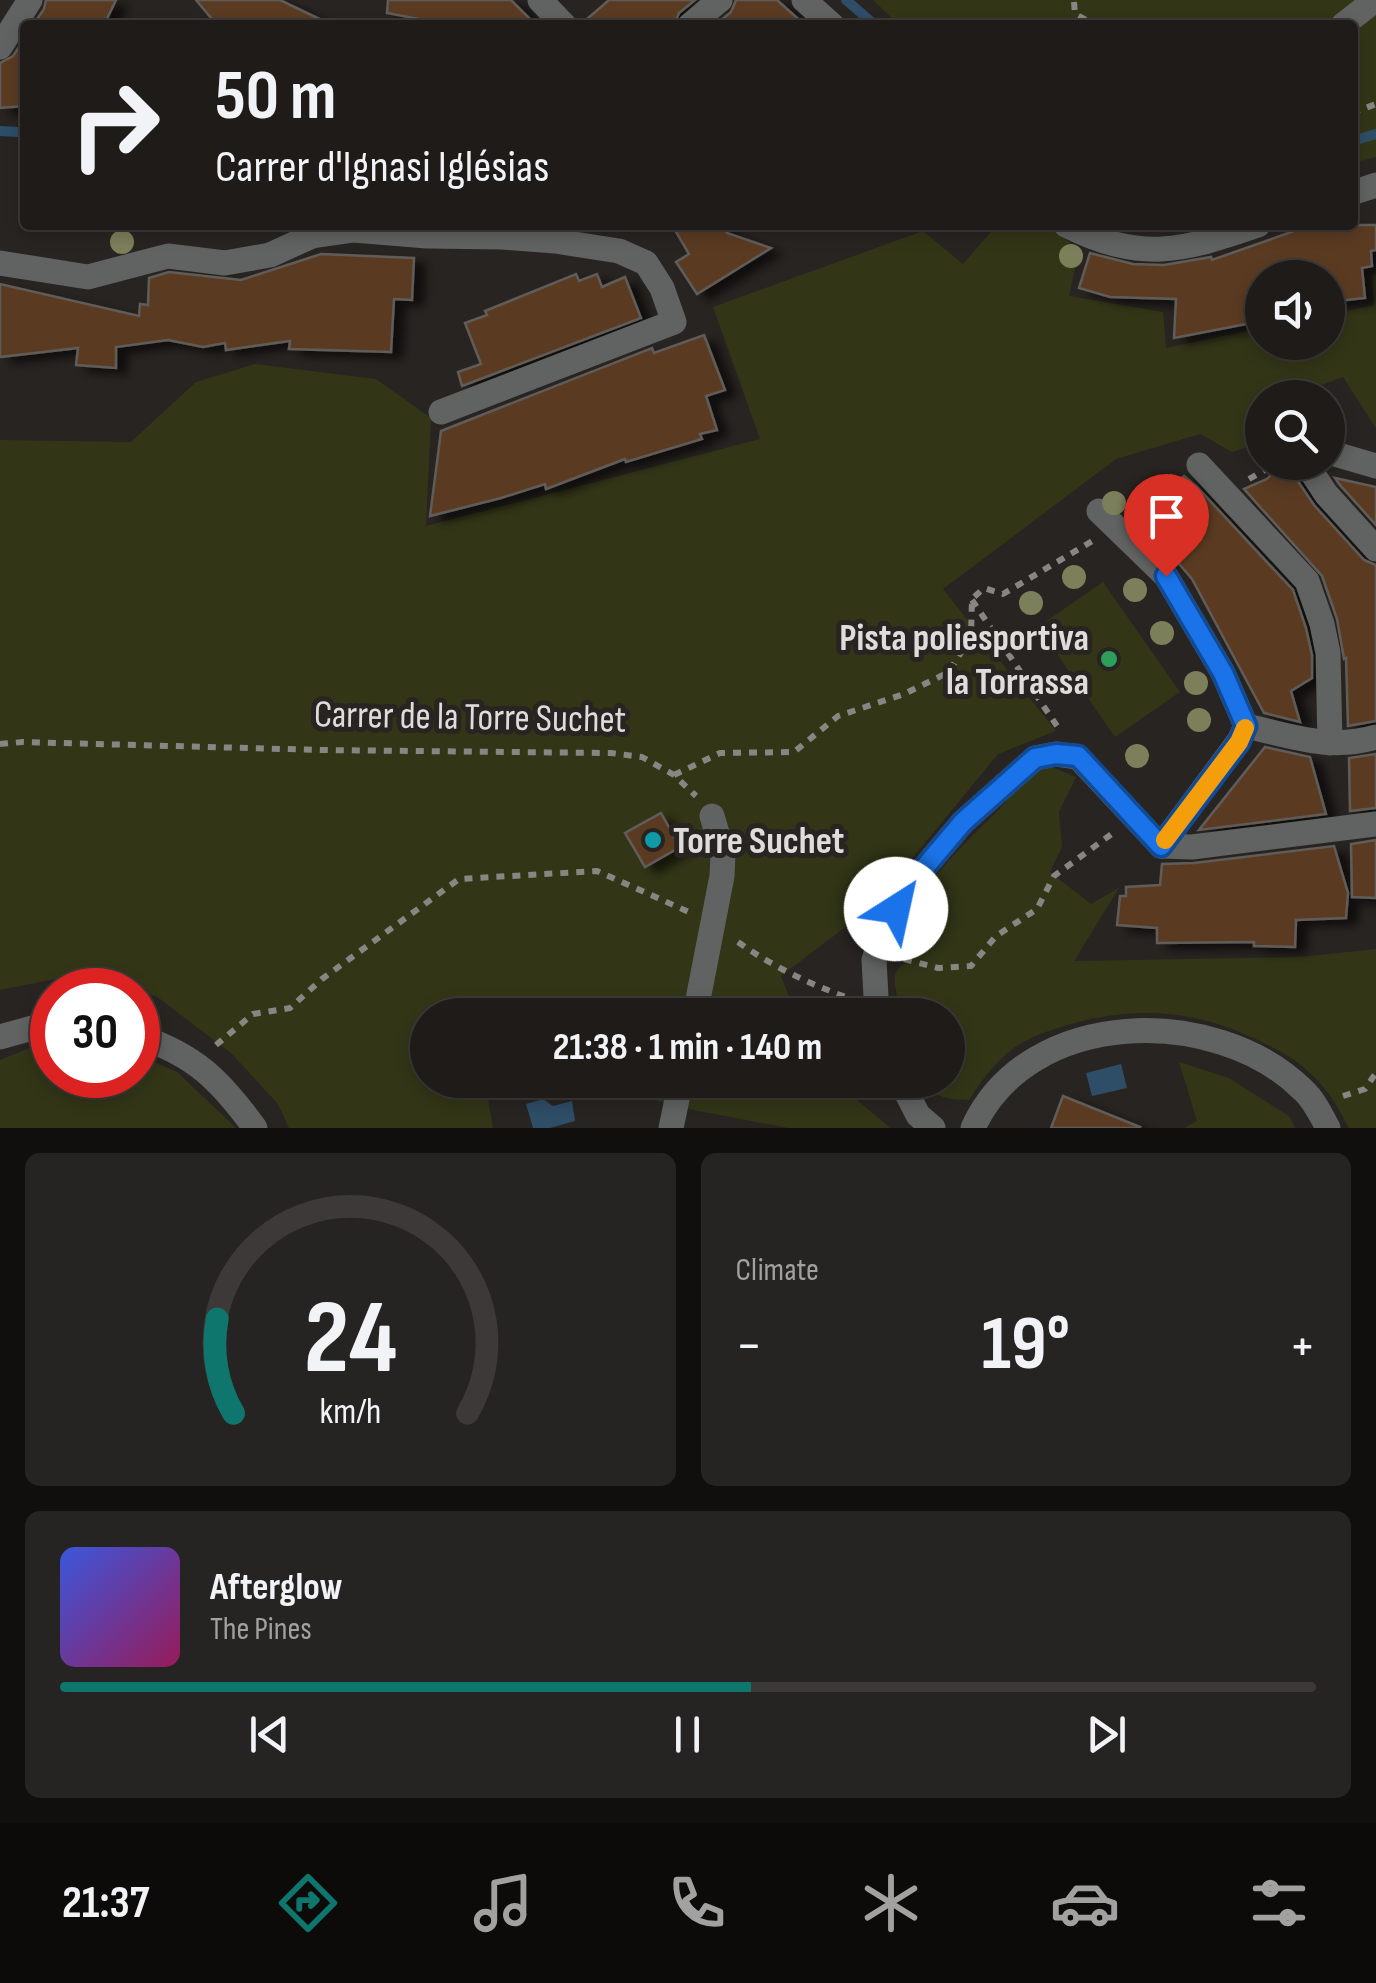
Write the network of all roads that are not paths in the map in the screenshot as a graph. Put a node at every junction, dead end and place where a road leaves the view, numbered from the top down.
1 (30, 0) edge
2 (540, 0) edge
3 (720, 0) edge
4 (804, 0) edge
5 (1375, 0) edge
6 (559, 20) edge
7 (696, 20) edge
8 (826, 20) edge
9 (1350, 20) edge
10 (0, 47) edge
11 (1077, 230) edge
12 (1242, 230) edge
13 (319, 231) edge
14 (0, 264) edge
15 (441, 412) dead end
16 (1345, 457) edge
17 (1199, 464) dead end
18 (1376, 466) edge
19 (1317, 480) edge
20 (1108, 518) road end
21 (1376, 549) edge
22 (1246, 726) junction
23 (1376, 737) edge
24 (1330, 743) junction
25 (712, 816) road end
26 (1376, 824) edge
27 (1161, 846) junction
28 (698, 998) edge
29 (875, 998) edge
30 (30, 1029) edge
31 (0, 1037) edge
32 (160, 1043) edge
33 (677, 1098) edge
34 (910, 1098) edge
35 (1323, 1119) edge
36 (254, 1128) edge
37 (671, 1128) edge
38 (933, 1128) edge
39 (973, 1128) edge

1 - 10 street
2 - 6 street
3 - 7 street
4 - 8 street
5 - 9 street
11 - 12 street
13 - 14 street
13 - 15 street
16 - 18 street
17 - 24 street
19 - 21 street
20 - 22 street
22 - 24 street
22 - 27 street
23 - 24 street
25 - 28 street
26 - 27 street
27 - 29 street
30 - 31 street
32 - 36 street
33 - 37 street
34 - 38 street
35 - 39 street

